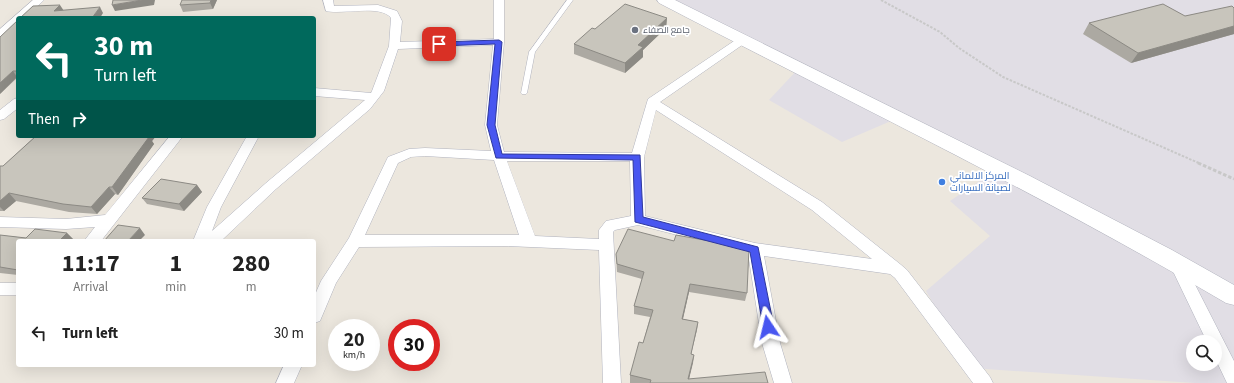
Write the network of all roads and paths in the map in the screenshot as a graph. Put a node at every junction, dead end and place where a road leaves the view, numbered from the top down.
1 (39, 0) edge
2 (328, 0) edge
3 (500, 0) edge
4 (570, 0) edge
5 (664, 0) edge
6 (881, 0) edge
7 (20, 16) edge
8 (16, 20) edge
9 (0, 35) edge
10 (741, 41) junction
11 (499, 42) junction
12 (394, 46) junction
13 (316, 92) edge
14 (524, 93) dead end
15 (374, 97) junction
16 (652, 102) junction
17 (16, 104) edge
18 (0, 116) edge
19 (175, 138) edge
20 (252, 138) edge
21 (499, 156) junction
22 (637, 157) junction
23 (1234, 179) edge
24 (109, 220) junction
25 (638, 220) junction
26 (0, 222) edge
27 (94, 239) edge
28 (202, 239) edge
29 (212, 239) edge
30 (355, 241) junction
31 (528, 241) junction
32 (607, 245) junction
33 (755, 249) junction
34 (1176, 262) junction
35 (894, 268) junction
36 (321, 282) edge
37 (0, 289) edge
38 (16, 289) edge
39 (1234, 296) edge
40 (316, 306) edge
41 (292, 367) edge
42 (1234, 379) edge
43 (285, 383) edge
44 (612, 383) edge
45 (783, 383) edge
46 (984, 383) edge

1 - 7 street
2 - 12 street
3 - 11 street
4 - 14 lane
5 - 10 street
6 - 23 path
8 - 9 street
10 - 16 street
10 - 34 street
11 - 12 street
11 - 21 street
12 - 15 street
13 - 15 street
15 - 29 street
16 - 22 street
16 - 35 street
17 - 18 street
19 - 24 street
20 - 28 street
21 - 22 street
21 - 30 street
21 - 31 street
22 - 25 street
24 - 26 street
24 - 27 street
25 - 32 street
25 - 33 street
30 - 31 street
30 - 36 street
31 - 32 street
32 - 44 street
33 - 35 street
33 - 45 street
34 - 39 street
34 - 42 street
35 - 46 street
36 - 40 street
37 - 38 street
41 - 43 street

